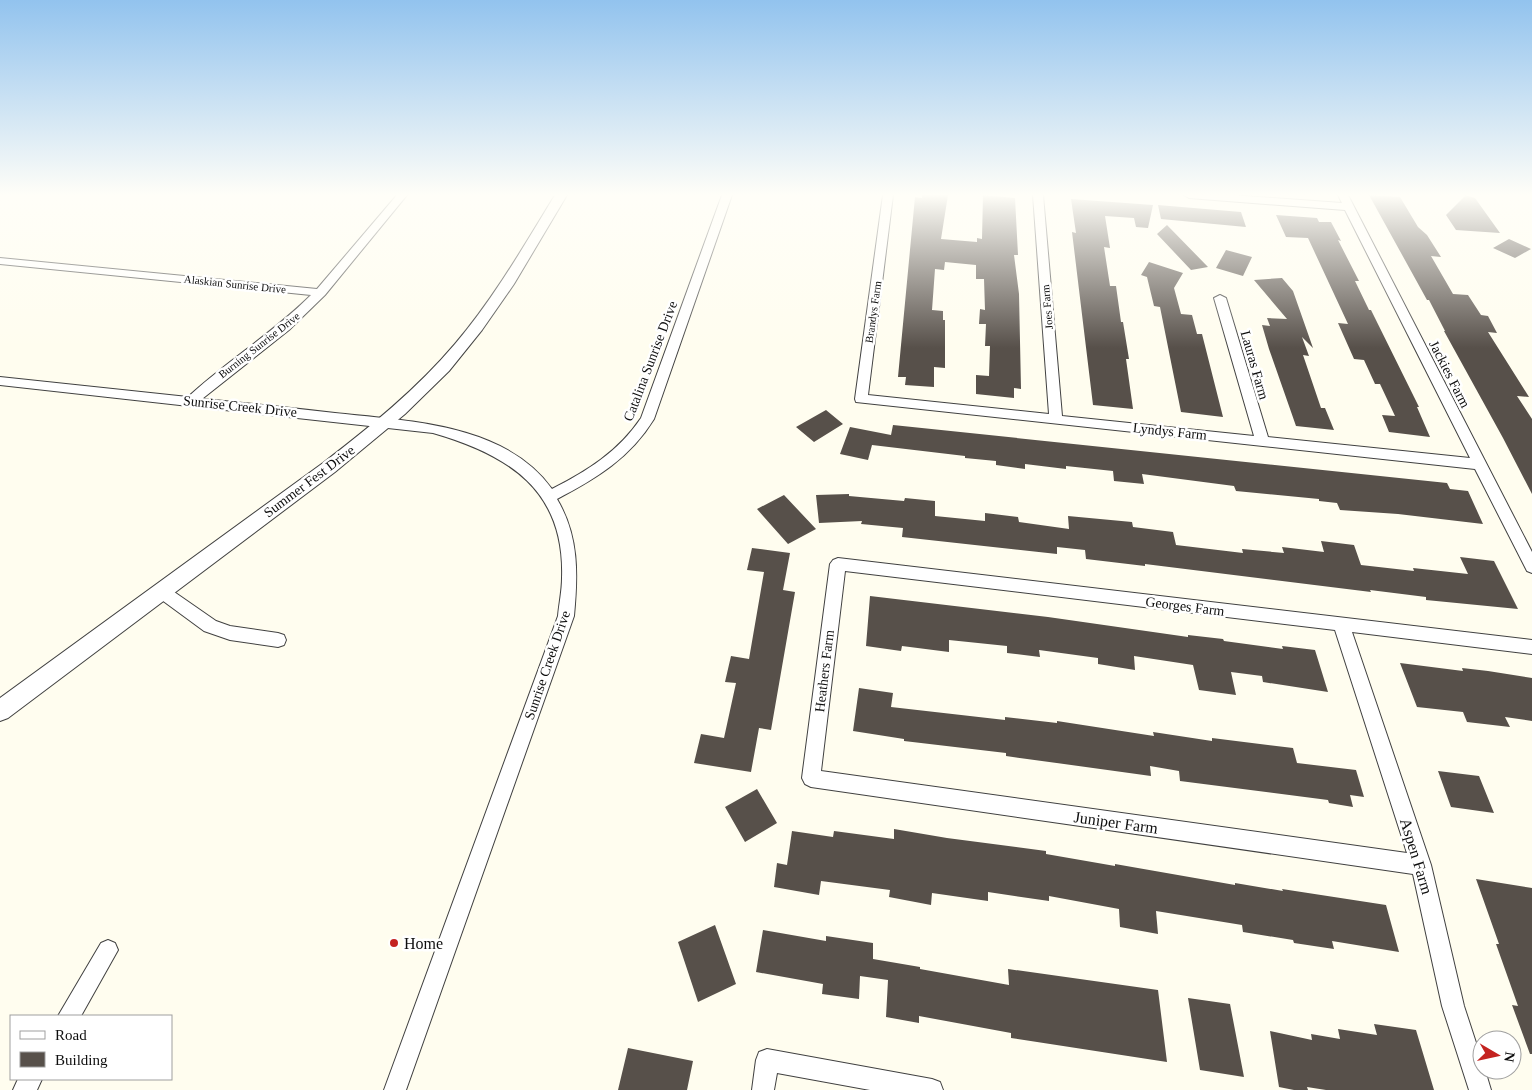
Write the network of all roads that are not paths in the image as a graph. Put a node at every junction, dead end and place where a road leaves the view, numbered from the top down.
1 (360, 246) edge
2 (530, 246) edge
3 (709, 246) edge
4 (881, 246) edge
5 (1042, 246) edge
6 (1368, 246) edge
7 (0, 261) edge
8 (321, 293) junction
9 (1220, 298) dead end
10 (0, 381) edge
11 (861, 399) joint
12 (192, 401) junction
13 (1056, 419) junction
14 (386, 422) junction
15 (1262, 441) junction
16 (1478, 464) junction
17 (550, 496) junction
18 (838, 564) joint
19 (1532, 567) edge
20 (161, 591) junction
21 (1341, 625) junction
22 (278, 640) dead end
23 (1532, 647) edge
24 (0, 711) edge
25 (811, 778) joint
26 (1421, 865) junction
27 (108, 950) dead end
28 (69, 1015) edge
29 (395, 1090) edge
30 (763, 1090) edge
31 (932, 1090) edge
32 (1480, 1090) edge

1 - 8 street, Burning Sunrise Drive
2 - 14 street, Summer Fest Drive
3 - 17 street, Catalina Sunrise Drive
4 - 11 street, Brandys Farm
5 - 13 street, Joes Farm
6 - 16 street, Jackies Farm
7 - 8 street, Alaskian Sunrise Drive
8 - 12 street, Burning Sunrise Drive
9 - 15 street, Lauras Farm
10 - 12 street, Sunrise Creek Drive
11 - 13 street, Lyndys Farm
12 - 14 street, Sunrise Creek Drive
13 - 15 street, Lyndys Farm
14 - 17 street, Sunrise Creek Drive
14 - 20 street, Summer Fest Drive
15 - 16 street, Lyndys Farm
16 - 19 street, Jackies Farm
17 - 29 street, Sunrise Creek Drive
18 - 21 street, Georges Farm
18 - 25 street, Heathers Farm
20 - 22 street
20 - 24 street, Summer Fest Drive
21 - 23 street, Georges Farm
21 - 26 street, Aspen Farm
25 - 26 street, Juniper Farm
26 - 32 street, Aspen Farm
27 - 28 street
30 - 31 street

